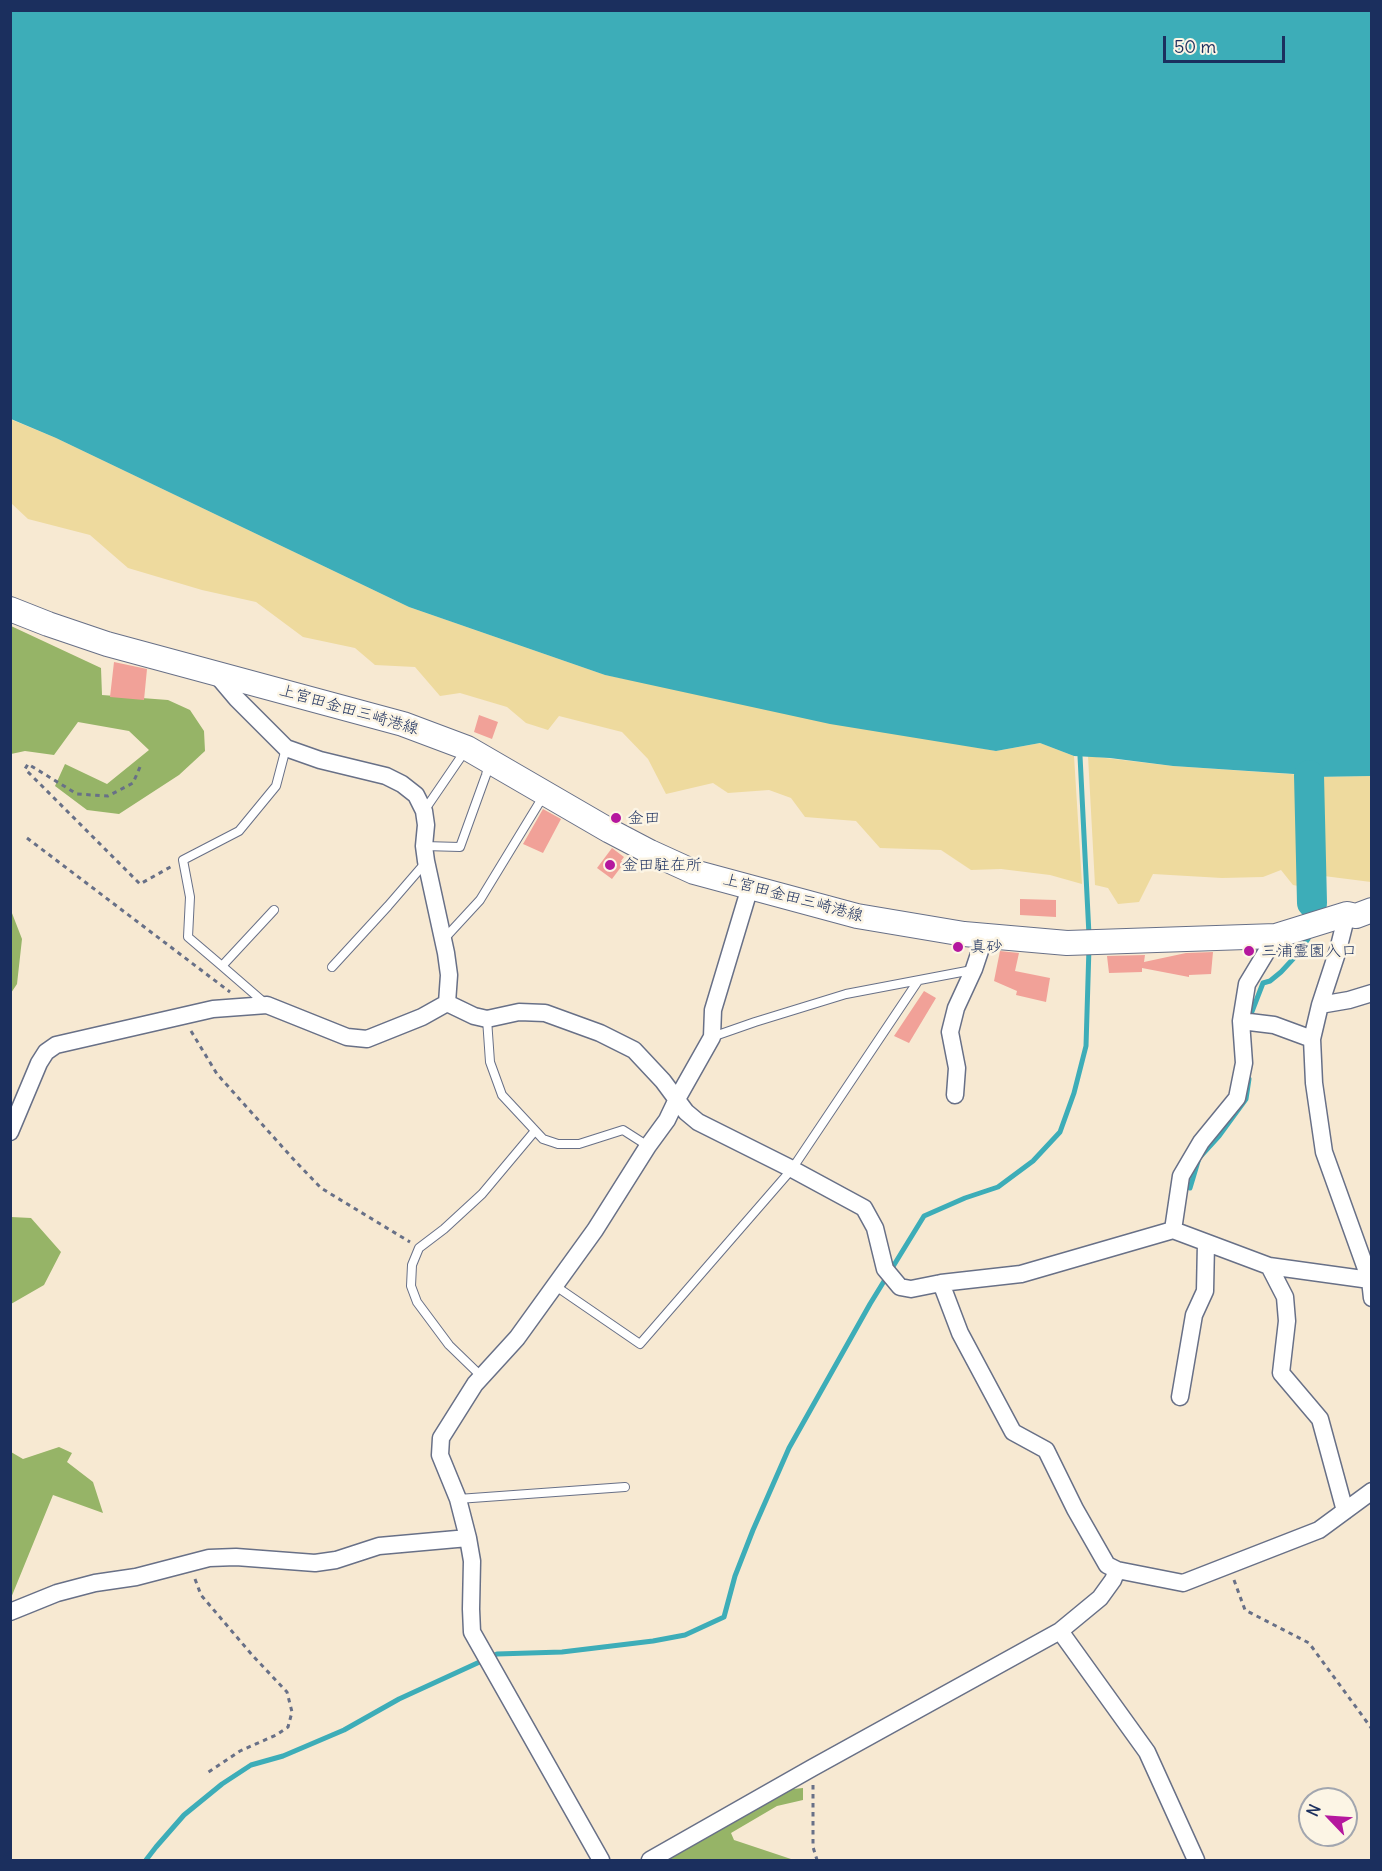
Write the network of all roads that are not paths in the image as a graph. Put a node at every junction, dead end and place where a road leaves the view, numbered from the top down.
1 (10, 609) edge
2 (215, 673) junction
3 (286, 747) junction
4 (467, 748) junction
5 (490, 760) junction
6 (546, 793) junction
7 (424, 811) junction
8 (425, 854) junction
9 (750, 887) junction
10 (274, 910) dead end
11 (1371, 910) edge
12 (1347, 914) junction
13 (985, 936) junction
14 (1276, 936) junction
15 (443, 939) junction
16 (222, 966) junction
17 (332, 967) dead end
18 (974, 969) junction
19 (918, 981) junction
20 (1371, 993) edge
21 (447, 1003) junction
22 (267, 1005) junction
23 (1320, 1005) junction
24 (487, 1019) junction
25 (1241, 1021) junction
26 (712, 1037) junction
27 (1312, 1039) junction
28 (955, 1095) dead end
29 (677, 1099) junction
30 (10, 1132) edge
31 (534, 1132) junction
32 (648, 1146) junction
33 (792, 1169) junction
34 (1173, 1230) junction
35 (1206, 1243) junction
36 (1269, 1266) junction
37 (1370, 1280) edge
38 (940, 1283) junction
39 (554, 1285) junction
40 (1371, 1298) edge
41 (481, 1376) junction
42 (1180, 1397) dead end
43 (625, 1486) dead end
44 (1371, 1491) edge
45 (458, 1499) junction
46 (1345, 1510) junction
47 (468, 1538) junction
48 (1117, 1570) junction
49 (10, 1612) edge
50 (1060, 1631) junction
51 (601, 1860) edge
52 (650, 1860) edge
53 (1196, 1860) edge

1 - 2 main road, 上宮田金田三崎港線
2 - 3 street
2 - 4 main road, 上宮田金田三崎港線
3 - 7 street
3 - 16 lane
4 - 5 main road, 上宮田金田三崎港線
4 - 7 lane
5 - 6 main road, 上宮田金田三崎港線
5 - 8 lane
6 - 9 main road, 上宮田金田三崎港線
6 - 15 lane
7 - 8 street
8 - 15 street
8 - 17 lane
9 - 13 main road, 上宮田金田三崎港線
9 - 26 street
10 - 16 lane
11 - 12 main road, 上宮田金田三崎港線
12 - 14 main road, 上宮田金田三崎港線
12 - 23 street
13 - 14 main road, 上宮田金田三崎港線
13 - 18 street
14 - 25 street
15 - 21 street
16 - 22 lane
18 - 19 lane
18 - 28 street
19 - 26 lane
19 - 33 lane
20 - 23 street
21 - 22 street
21 - 24 street
22 - 30 street
23 - 27 street
24 - 29 street
24 - 31 lane
25 - 27 street
25 - 34 street
26 - 29 street
27 - 37 street
29 - 32 street
29 - 33 street
31 - 32 lane
31 - 41 lane
32 - 39 street
33 - 38 street
33 - 39 lane
34 - 35 street
34 - 38 street
35 - 36 street
35 - 42 street
36 - 37 street
36 - 46 street
37 - 40 street
38 - 48 street
39 - 41 street
41 - 45 street
43 - 45 lane
44 - 46 street
45 - 47 street
46 - 48 street
47 - 49 street
47 - 51 street
48 - 50 street
50 - 52 street
50 - 53 street

